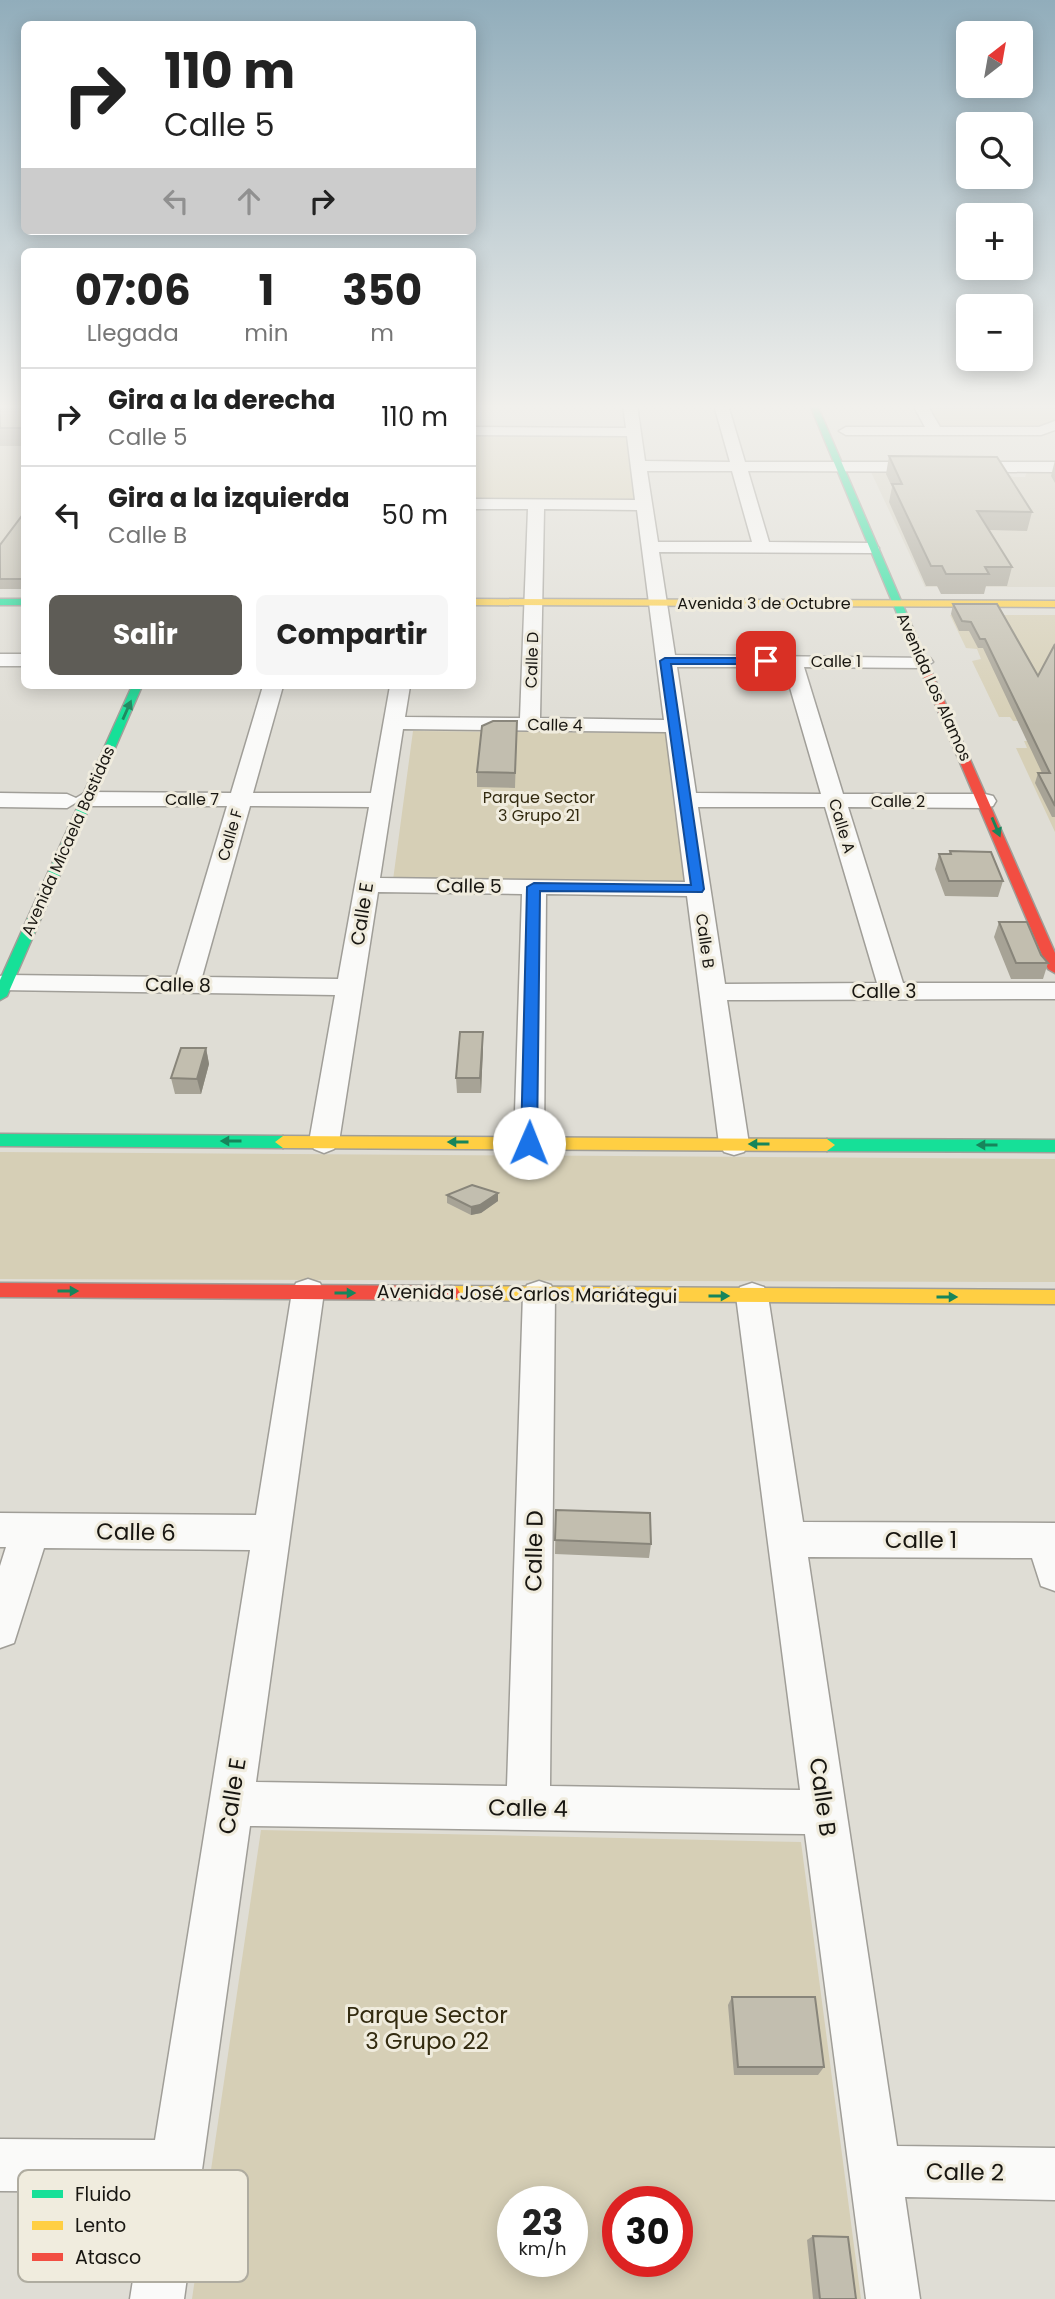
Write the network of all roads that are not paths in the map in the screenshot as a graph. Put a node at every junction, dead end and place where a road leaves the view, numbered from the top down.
1 (536, 512) edge
2 (644, 512) edge
3 (752, 512) edge
4 (856, 512) edge
5 (649, 547) junction
6 (762, 547) junction
7 (871, 548) junction
8 (0, 594) edge
9 (21, 594) edge
10 (476, 595) edge
11 (1055, 595) edge
12 (534, 598) junction
13 (657, 599) junction
14 (894, 599) junction
15 (923, 599) junction
16 (0, 602) edge
17 (21, 602) edge
18 (476, 602) edge
19 (1055, 604) edge
20 (21, 660) edge
21 (665, 661) junction
22 (792, 661) junction
23 (1, 662) edge
24 (923, 662) junction
25 (119, 689) edge
26 (135, 689) edge
27 (272, 689) edge
28 (399, 689) edge
29 (104, 720) dead end
30 (393, 723) junction
31 (530, 724) junction
32 (675, 726) junction
33 (0, 800) edge
34 (240, 800) junction
35 (381, 800) junction
36 (685, 800) junction
37 (834, 800) junction
38 (72, 801) junction
39 (985, 801) junction
40 (366, 885) junction
41 (534, 887) junction
42 (698, 889) junction
43 (1055, 969) edge
44 (187, 985) junction
45 (350, 987) junction
46 (3, 989) edge
47 (892, 991) junction
48 (1055, 991) edge
49 (712, 992) junction
50 (0, 1140) edge
51 (324, 1142) junction
52 (529, 1143) junction
53 (733, 1144) junction
54 (1055, 1146) edge
55 (0, 1290) edge
56 (308, 1292) junction
57 (538, 1294) junction
58 (752, 1296) junction
59 (1055, 1297) edge
60 (15, 1531) edge
61 (272, 1533) junction
62 (787, 1539) junction
63 (1052, 1551) edge
64 (0, 1629) edge
65 (231, 1804) junction
66 (528, 1808) junction
67 (825, 1812) junction
68 (0, 2165) edge
69 (177, 2166) junction
70 (176, 2170) edge
71 (874, 2171) junction
72 (1055, 2174) edge
73 (893, 2299) edge

1 - 12 street, Calle D
2 - 5 street, Calle B
3 - 6 street
4 - 7 street, Avenida Los Alamos
5 - 6 street
5 - 13 street, Calle B
6 - 7 street
7 - 14 street, Avenida Los Alamos
8 - 9 street
10 - 12 street, Avenida 3 de Octubre
11 - 15 street, Avenida 3 de Octubre
12 - 13 street, Avenida 3 de Octubre
12 - 18 street, Avenida 3 de Octubre
12 - 31 street, Calle D
13 - 14 street, Avenida 3 de Octubre
13 - 21 street, Calle B
14 - 15 street, Avenida 3 de Octubre
14 - 24 street, Avenida Los Alamos
15 - 19 street, Avenida 3 de Octubre
16 - 17 street
20 - 23 street
21 - 22 street, Calle 1
21 - 32 street, Calle B
22 - 24 street, Calle 1
22 - 37 street, Calle A
24 - 39 street, Avenida Los Alamos
25 - 29 street, Avenida Micaela Bastidas
38 -> 26 street, Avenida Micaela Bastidas
27 - 34 street, Calle F
28 - 30 street, Calle E
30 - 31 street, Calle 4
30 - 35 street, Calle E
31 - 32 street, Calle 4
32 - 36 street, Calle B
33 - 38 street
34 - 35 street, Calle 7
34 - 38 street, Calle 7
34 - 44 street, Calle F
35 - 40 street, Calle E
36 - 37 street, Calle 2
36 - 42 street, Calle B
37 - 39 street, Calle 2
37 - 47 street, Calle A
38 - 46 street, Avenida Micaela Bastidas
39 -> 43 street, Avenida Los Alamos
40 - 41 street, Calle 5
40 - 45 street, Calle E
41 - 42 street, Calle 5
41 - 52 street
42 - 49 street, Calle B
44 - 45 street, Calle 8
44 - 46 street, Calle 8
45 - 51 street, Calle E
47 - 48 street, Calle 3
47 - 49 street, Calle 3
49 - 53 street, Calle B
51 -> 50 street
52 -> 51 street
52 - 53 street
54 -> 53 street
55 -> 56 street, Avenida José Carlos Mariátegui
56 -> 57 street, Avenida José Carlos Mariátegui
56 - 61 street, Calle E
57 -> 58 street, Avenida José Carlos Mariátegui
57 - 66 street, Calle D
58 -> 59 street, Avenida José Carlos Mariátegui
58 - 62 street, Calle B
60 - 61 street, Calle 6
60 - 64 street
61 - 65 street, Calle E
62 - 63 street, Calle 1
62 - 67 street, Calle B
65 - 66 street, Calle 4
65 - 69 street, Calle E
66 - 67 street, Calle 4
67 - 71 street, Calle B
68 - 69 street
69 - 70 street, Calle E
71 - 72 street, Calle 2
71 - 73 street, Calle B

